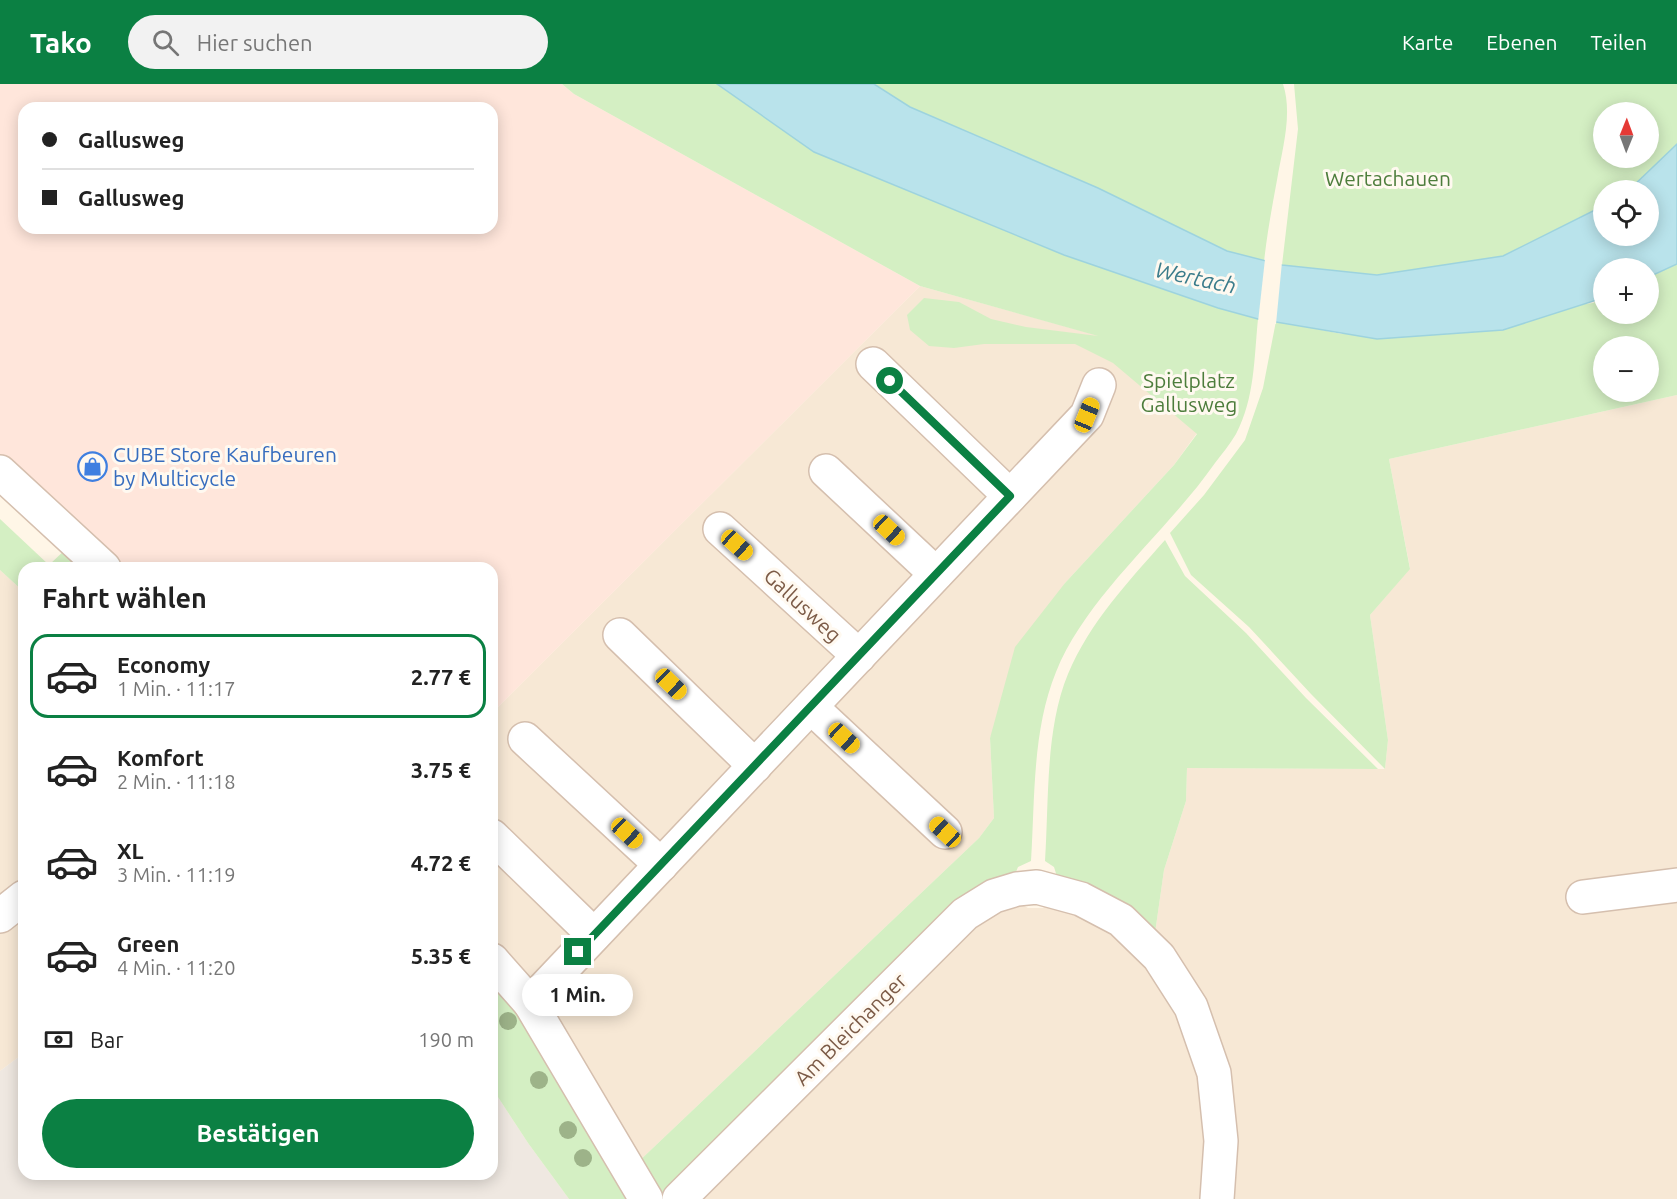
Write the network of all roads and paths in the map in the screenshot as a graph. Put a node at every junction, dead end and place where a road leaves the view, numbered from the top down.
1 (873, 364) dead end
2 (1099, 385) dead end
3 (826, 471) dead end
4 (0, 472) edge
5 (1010, 496) junction
6 (720, 529) dead end
7 (98, 562) edge
8 (936, 574) junction
9 (620, 635) dead end
10 (859, 656) junction
11 (811, 707) junction
12 (525, 739) dead end
13 (755, 766) junction
14 (945, 832) dead end
15 (498, 842) edge
16 (661, 865) junction
17 (1677, 885) edge
18 (1583, 897) dead end
19 (18, 902) edge
20 (0, 916) edge
21 (594, 935) junction
22 (498, 967) edge
23 (530, 1003) junction
24 (646, 1199) edge
25 (679, 1199) edge
26 (1217, 1199) edge

1 - 5 street
2 - 5 street, Gallusweg
3 - 8 street
4 - 7 street
5 - 8 street, Gallusweg
6 - 10 street, Gallusweg
8 - 10 street, Gallusweg
9 - 13 street
10 - 11 street, Gallusweg
11 - 13 street, Gallusweg
11 - 14 street
12 - 16 street
13 - 16 street, Gallusweg
15 - 21 street
16 - 21 street, Gallusweg
17 - 18 street
19 - 20 street
21 - 23 street, Gallusweg
22 - 23 street
23 - 24 street
25 - 26 street, Am Bleichanger

